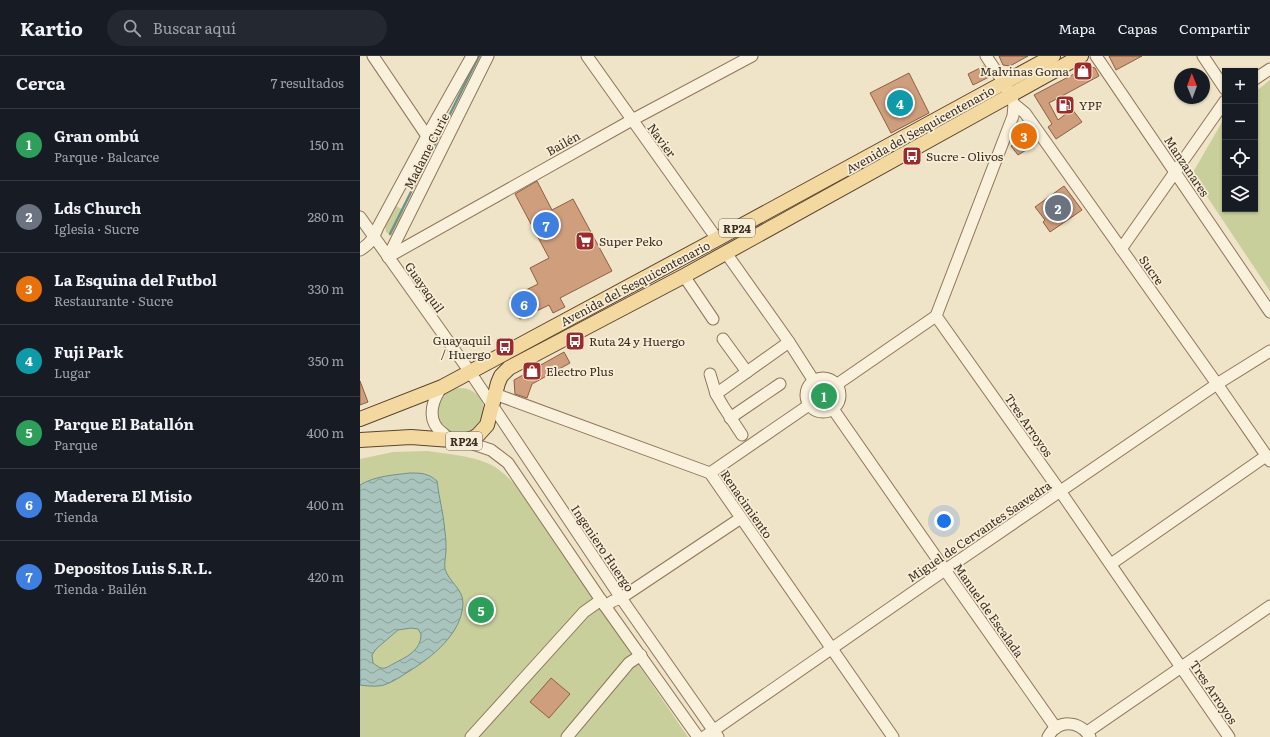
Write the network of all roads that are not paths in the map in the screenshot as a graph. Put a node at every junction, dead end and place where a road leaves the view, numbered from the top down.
1 (373, 56) edge
2 (472, 56) edge
3 (488, 56) edge
4 (587, 56) edge
5 (752, 56) edge
6 (986, 56) edge
7 (1053, 56) edge
8 (1081, 56) edge
9 (1096, 56) edge
10 (1202, 56) edge
11 (1270, 69) edge
12 (1258, 77) edge
13 (1222, 85) edge
14 (1009, 94) junction
15 (1223, 104) edge
16 (632, 120) junction
17 (427, 136) junction
18 (1176, 172) junction
19 (360, 217) edge
20 (374, 238) junction
21 (717, 239) junction
22 (1121, 249) junction
23 (360, 250) edge
24 (726, 253) junction
25 (388, 257) junction
26 (684, 276) junction
27 (1270, 312) edge
28 (936, 316) junction
29 (713, 318) dead end
30 (723, 339) dead end
31 (790, 342) junction
32 (1270, 351) edge
33 (470, 372) junction
34 (747, 372) junction
35 (710, 374) dead end
36 (814, 381) junction
37 (780, 384) dead end
38 (1217, 384) junction
39 (836, 385) junction
40 (442, 387) junction
41 (716, 394) junction
42 (493, 399) junction
43 (809, 405) junction
44 (834, 409) junction
45 (730, 418) junction
46 (360, 419) edge
47 (742, 436) dead end
48 (360, 440) edge
49 (457, 440) junction
50 (1268, 459) edge
51 (710, 473) junction
52 (1060, 491) junction
53 (741, 518) junction
54 (1111, 564) junction
55 (945, 570) junction
56 (621, 598) junction
57 (603, 603) junction
58 (1270, 606) edge
59 (652, 642) junction
60 (832, 648) junction
61 (639, 653) junction
62 (1181, 667) junction
63 (1056, 728) junction
64 (716, 734) edge
65 (1088, 734) edge
66 (471, 737) edge
67 (567, 737) edge
68 (698, 737) edge
69 (704, 737) edge
70 (893, 737) edge
71 (1048, 737) edge
72 (1229, 737) edge

1 - 17 street
2 - 17 street, Madame Curie
3 - 25 street, Madame Curie
4 - 16 street, Navier
5 - 16 street, Bailén
6 - 14 street, Sucre
7 - 14 main road, Avenida del Sesquicentenario / RP24
8 - 14 main road, Avenida del Sesquicentenario / RP24
9 - 18 street, Manzanares
10 - 13 street
11 - 12 street
14 - 21 main road, Avenida del Sesquicentenario / RP24
14 - 22 street, Sucre
14 - 24 main road, Avenida del Sesquicentenario / RP24
14 - 28 street
15 - 18 street
16 - 21 street, Navier
16 - 25 street, Bailén
17 - 20 street, Madame Curie
18 - 22 street
18 - 27 street, Manzanares
19 - 20 street, Guayaquil
20 - 23 street
20 - 25 street, Guayaquil
21 - 33 main road, Avenida del Sesquicentenario / RP24
22 - 38 street, Sucre
24 - 26 main road, Avenida del Sesquicentenario / RP24
24 - 31 street
25 - 33 street, Guayaquil
26 - 29 street
26 - 42 main road, Avenida del Sesquicentenario / RP24
28 - 39 street
28 - 52 street, Tres Arroyos
30 - 34 street
31 - 34 street
31 - 36 street
32 - 38 street, Miguel de Cervantes Saavedra
33 - 40 main road, Avenida del Sesquicentenario / RP24
33 - 42 street, Ingeniero Huergo
34 - 41 street
35 - 41 street
36 - 39 street
36 - 43 street
37 - 45 street
38 - 50 street, Sucre
38 - 52 street, Miguel de Cervantes Saavedra
39 - 44 street
40 - 46 main road, Avenida del Sesquicentenario / RP24
40 - 49 street, RP24
41 - 45 street
42 - 49 main road, Avenida del Sesquicentenario / RP24
42 - 51 street, Renacimiento
42 - 56 street, Ingeniero Huergo
43 - 44 street
43 - 51 street
44 - 55 street, Manuel de Escalada
45 - 47 street
48 - 49 main road, RP24
49 - 57 street
50 - 54 street
51 - 53 street, Renacimiento
52 - 54 street, Tres Arroyos
52 - 55 street, Miguel de Cervantes Saavedra
53 - 56 street
53 - 60 street, Renacimiento
54 - 62 street, Tres Arroyos
55 - 60 street, Miguel de Cervantes Saavedra
55 - 63 street, Manuel de Escalada
56 - 57 street
56 - 59 street, Ingeniero Huergo
57 - 61 street
57 - 66 street
58 - 62 street
59 - 61 street
59 - 64 street, Ingeniero Huergo
60 - 64 street, Miguel de Cervantes Saavedra
60 - 70 street, Renacimiento
61 - 67 street
61 - 68 street
62 - 65 street
62 - 72 street, Tres Arroyos
63 - 65 street
63 - 71 street
64 - 69 street, Miguel de Cervantes Saavedra

